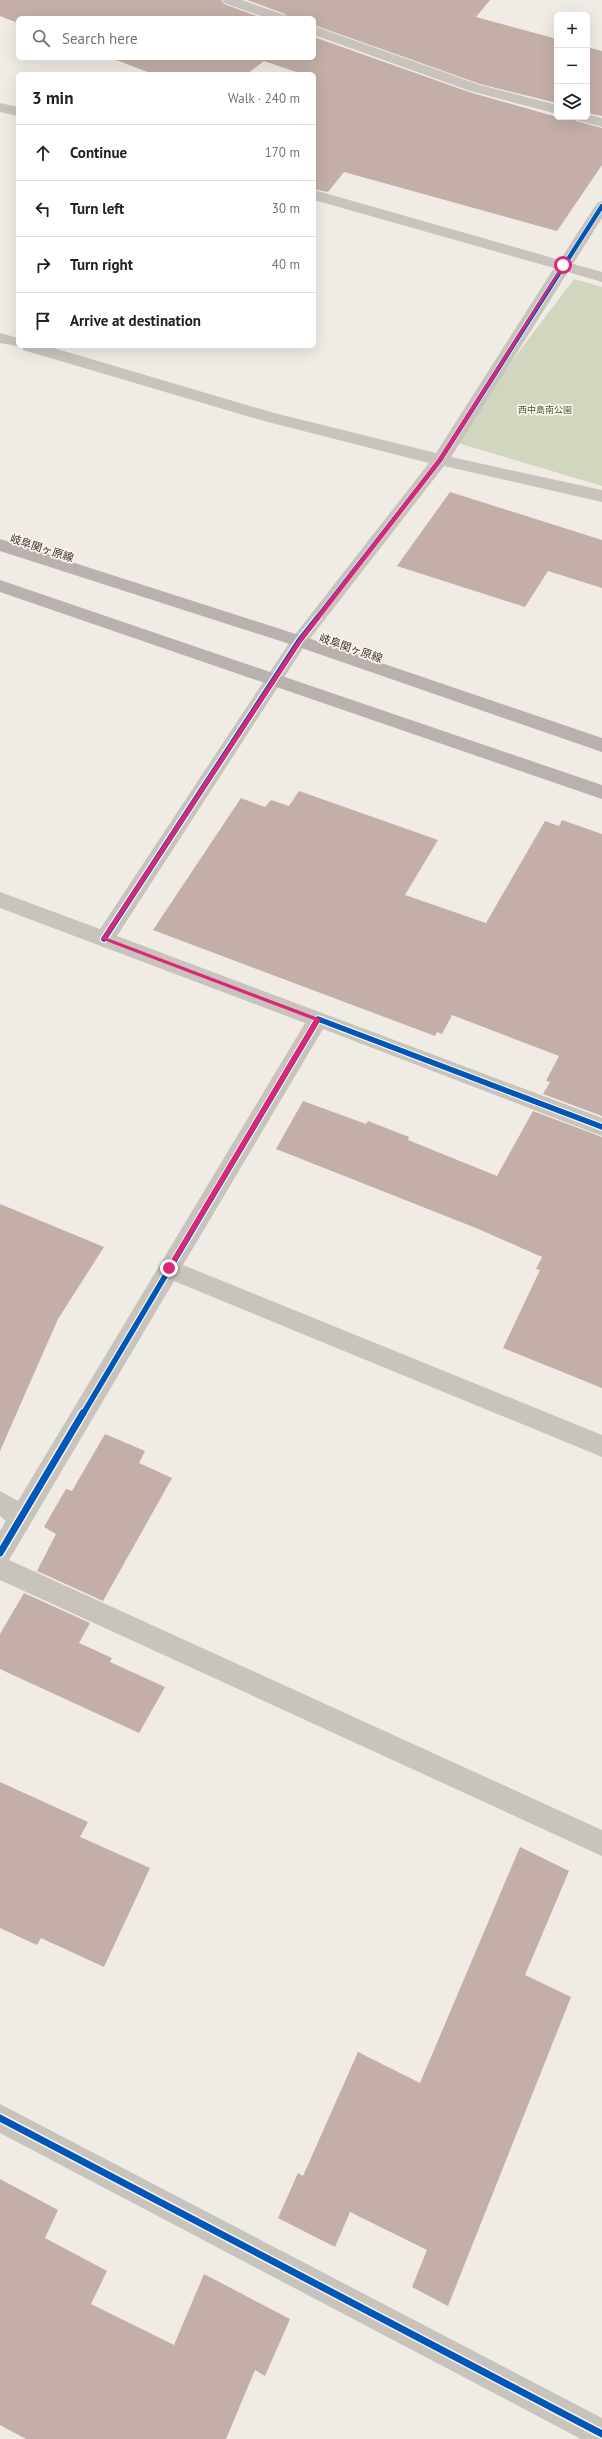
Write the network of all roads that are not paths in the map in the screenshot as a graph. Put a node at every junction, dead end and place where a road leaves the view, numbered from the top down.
1 (230, 0) edge
2 (274, 16) edge
3 (316, 31) edge
4 (0, 107) edge
5 (554, 109) edge
6 (16, 111) edge
7 (590, 120) edge
8 (602, 123) edge
9 (316, 196) edge
10 (602, 206) edge
11 (563, 265) junction
12 (602, 277) edge
13 (0, 338) edge
14 (16, 342) edge
15 (36, 348) edge
16 (440, 460) junction
17 (602, 496) edge
18 (0, 545) edge
19 (0, 586) edge
20 (300, 641) junction
21 (274, 678) junction
22 (602, 745) edge
23 (602, 792) edge
24 (0, 900) edge
25 (104, 939) junction
26 (318, 1019) junction
27 (602, 1127) edge
28 (169, 1268) junction
29 (602, 1446) edge
30 (0, 1502) edge
31 (21, 1518) junction
32 (0, 1553) edge
33 (0, 1568) edge
34 (602, 1843) edge
35 (0, 2118) edge
36 (602, 2434) edge

1 - 2 street
3 - 5 street
4 - 6 street
7 - 8 street
9 - 11 street
10 - 11 street
11 - 12 street
11 - 16 street
13 - 14 street
15 - 16 street
16 - 17 street
16 - 20 street
18 - 20 main road, 岐阜関ヶ原線
19 - 21 main road
20 - 21 street
20 - 22 main road, 岐阜関ヶ原線
21 - 23 main road
21 - 25 street
24 - 25 street
25 - 26 street
26 - 27 street
26 - 28 street
28 - 29 street
28 - 31 street
30 - 31 street
31 - 32 street
33 - 34 street
35 - 36 street

